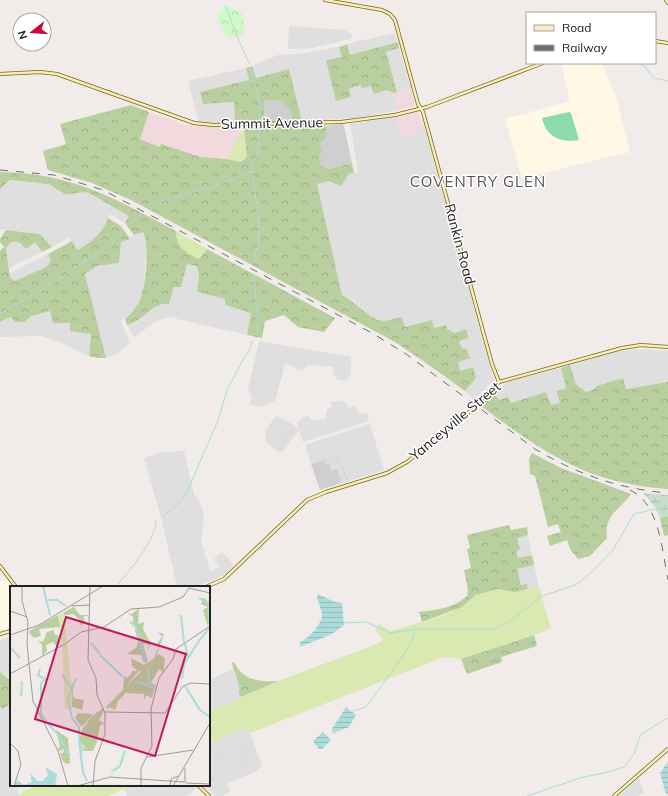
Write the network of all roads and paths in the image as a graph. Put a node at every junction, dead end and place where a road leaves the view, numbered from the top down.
1 (325, 0) edge
2 (666, 0) edge
3 (668, 3) edge
4 (656, 41) edge
5 (668, 43) edge
6 (540, 64) edge
7 (0, 74) edge
8 (421, 108) junction
9 (668, 347) edge
10 (499, 382) junction
11 (0, 566) edge
12 (15, 586) edge
13 (208, 586) edge
14 (10, 631) edge
15 (0, 634) edge
16 (668, 749) edge
17 (199, 786) edge
18 (209, 796) edge
19 (614, 796) edge

1 - 8 main road, Rankin Road
2 - 3 main road
4 - 5 main road
6 - 8 main road, Summit Avenue
7 - 8 main road, Summit Avenue
8 - 10 main road, Rankin Road
9 - 10 main road, Yanceyville Street
10 - 13 main road, Yanceyville Street
11 - 12 main road
14 - 15 main road
16 - 19 main road
17 - 18 main road

